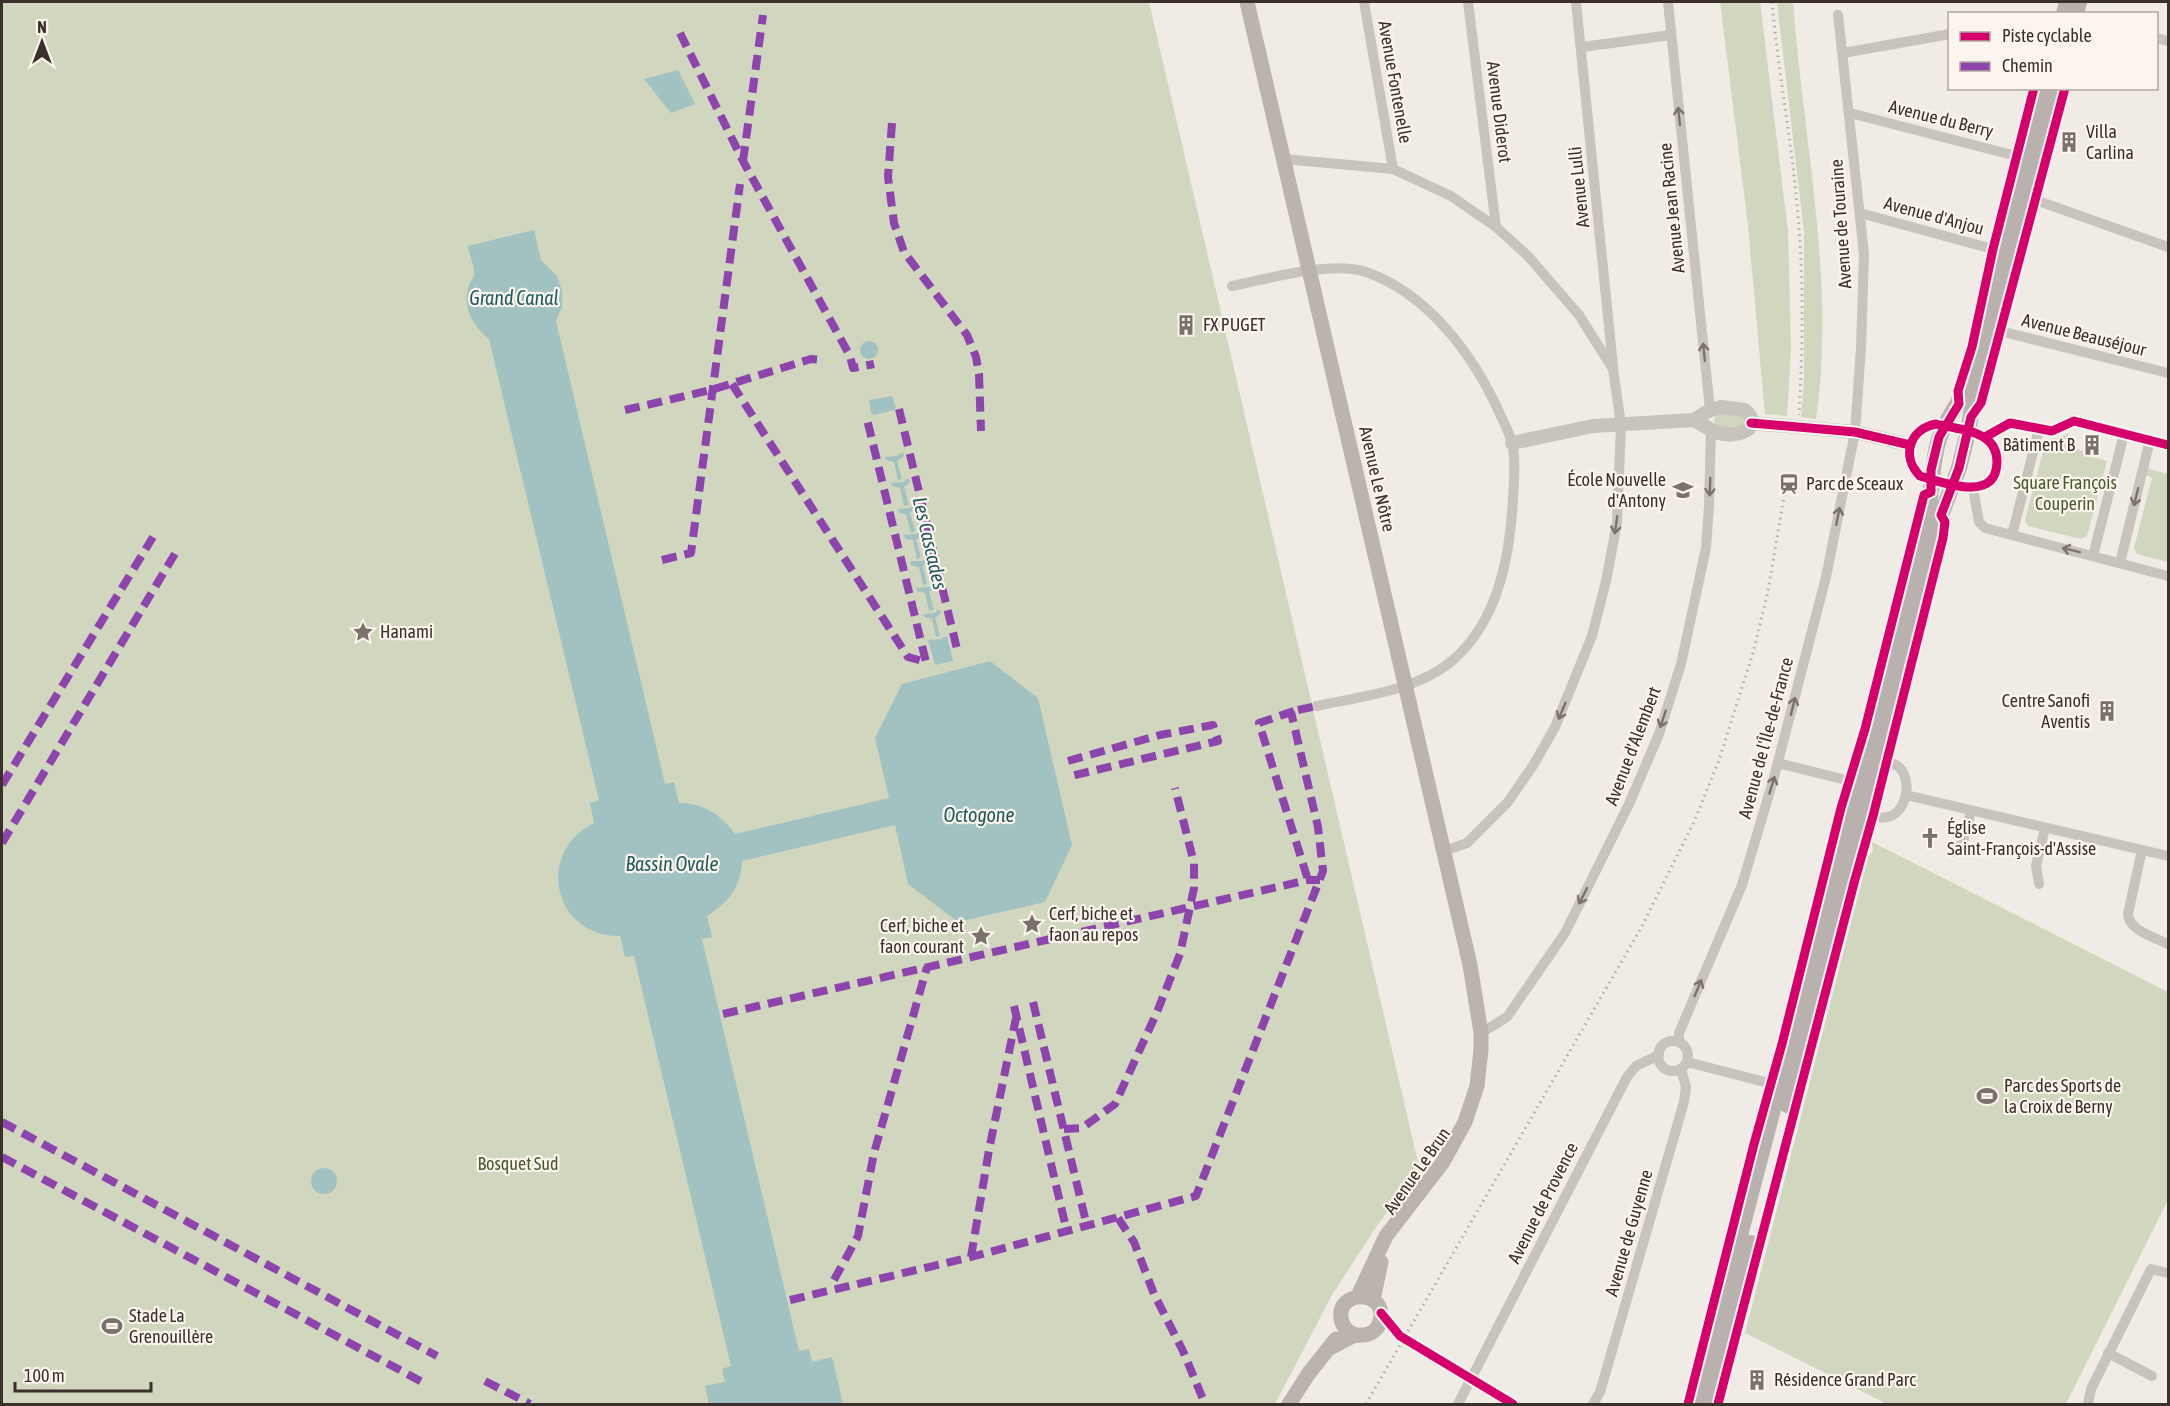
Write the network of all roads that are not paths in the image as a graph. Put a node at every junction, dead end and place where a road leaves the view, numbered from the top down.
1 (1247, 2) edge
2 (1364, 2) edge
3 (1468, 2) edge
4 (1576, 2) edge
5 (1668, 2) edge
6 (1838, 15) dead end
7 (1948, 34) edge
8 (1671, 35) junction
9 (1582, 47) junction
10 (1843, 52) junction
11 (2042, 90) edge
12 (2054, 90) edge
13 (1850, 113) junction
14 (2024, 158) junction
15 (1284, 159) junction
16 (1393, 169) junction
17 (2026, 197) junction
18 (1860, 213) junction
19 (1496, 227) junction
20 (2169, 247) edge
21 (2000, 251) junction
22 (1304, 272) junction
23 (1232, 286) dead end
24 (1992, 329) junction
25 (1613, 369) junction
26 (2169, 373) edge
27 (1710, 410) junction
28 (1694, 420) junction
29 (1751, 423) junction
30 (1621, 424) junction
31 (1945, 426) junction
32 (1711, 429) junction
33 (2038, 429) junction
34 (1855, 432) junction
35 (1968, 432) junction
36 (2124, 434) junction
37 (1985, 437) junction
38 (2150, 440) junction
39 (1512, 443) junction
40 (1910, 445) junction
41 (2169, 445) edge
42 (1931, 475) junction
43 (1953, 485) junction
44 (1973, 488) junction
45 (2012, 535) junction
46 (2093, 556) junction
47 (2120, 563) junction
48 (2169, 576) edge
49 (1406, 685) junction
50 (1317, 706) dead end
51 (1878, 760) junction
52 (1778, 763) junction
53 (1858, 783) junction
54 (1906, 795) junction
55 (1971, 810) junction
56 (1863, 814) junction
57 (2045, 828) junction
58 (2142, 850) junction
59 (1444, 851) junction
60 (1954, 852) dead end
61 (2169, 856) edge
62 (2039, 884) dead end
63 (2169, 944) edge
64 (1486, 1030) junction
65 (1679, 1042) junction
66 (1659, 1055) junction
67 (1684, 1066) junction
68 (1780, 1086) junction
69 (2169, 1273) edge
70 (1371, 1303) junction
71 (1343, 1325) junction
72 (1355, 1335) junction
73 (1332, 1347) junction
74 (2108, 1353) junction
75 (2152, 1376) dead end
76 (1471, 1380) junction
77 (1289, 1404) edge
78 (1458, 1404) edge
79 (1513, 1404) edge
80 (1593, 1404) edge
81 (1696, 1404) edge
82 (1709, 1404) edge
83 (2088, 1404) edge

1 - 15 main road, Avenue Le Nôtre
2 - 16 street, Avenue Fontenelle
3 - 19 street, Avenue Diderot
4 - 9 street, Avenue Lulli
5 - 8 street, Avenue Jean Racine
6 - 10 street, Avenue de Touraine
7 - 10 street
8 - 9 street
27 -> 8 street, Avenue Jean Racine
9 - 25 street, Avenue Lulli
10 - 13 street, Avenue de Touraine
11 - 14 main road
12 - 17 main road
13 - 14 street, Avenue du Berry
13 - 18 street, Avenue de Touraine
14 - 21 main road
15 - 16 street
15 - 22 main road, Avenue Le Nôtre
16 - 19 street
17 - 20 street
17 - 24 main road
18 - 21 street, Avenue d'Anjou
18 - 34 street, Avenue de Touraine
19 - 25 street
21 - 31 main road
22 - 23 street
22 - 39 street
22 - 49 main road, Avenue Le Nôtre
24 - 26 street, Avenue Beauséjour
24 - 35 main road
25 - 30 street, Avenue Lulli
27 - 28 street
27 - 29 street
27 - 32 street
28 - 30 street
28 - 32 street
29 - 32 street
29 - 34 street
30 - 39 street
30 -> 59 street, Avenue Lulli
31 - 35 street
31 - 40 street
31 - 42 main road
32 -> 64 street, Avenue d'Alembert
33 - 36 street
33 - 37 street
33 - 45 street
34 - 40 street
52 -> 34 street, Avenue de l'Île-de-France
35 - 37 street
35 - 43 main road
36 - 38 street
36 - 46 street
37 - 44 street
38 - 41 street
38 -> 47 street
39 - 49 street
40 - 42 street
42 - 43 street
42 - 53 main road
43 - 44 street
43 - 51 main road
44 - 45 street
46 -> 45 street
46 - 47 street
47 - 48 street
49 - 50 street
49 - 59 main road, Avenue Le Nôtre
51 - 54 street
51 - 56 main road
52 - 53 street
65 -> 52 street, Avenue de l'Île-de-France
53 - 68 main road
54 - 55 street
54 - 56 street
55 - 57 street
55 - 60 street
56 - 82 main road
57 - 58 street
57 - 62 street
58 - 61 street
58 - 63 street
59 - 64 main road, Avenue Le Nôtre
64 - 70 main road, Avenue Le Brun
65 - 66 street
65 - 67 street
66 - 67 street
66 - 76 street, Avenue de Provence
67 - 68 street
67 - 80 street, Avenue de Guyenne
68 - 81 main road
69 - 74 street
70 - 71 main road
70 - 72 main road
70 - 76 street
71 - 72 main road
71 - 73 main road
72 - 73 main road
73 - 77 main road
74 - 75 street
74 - 83 street
76 - 78 street, Avenue de Provence
76 - 79 street

